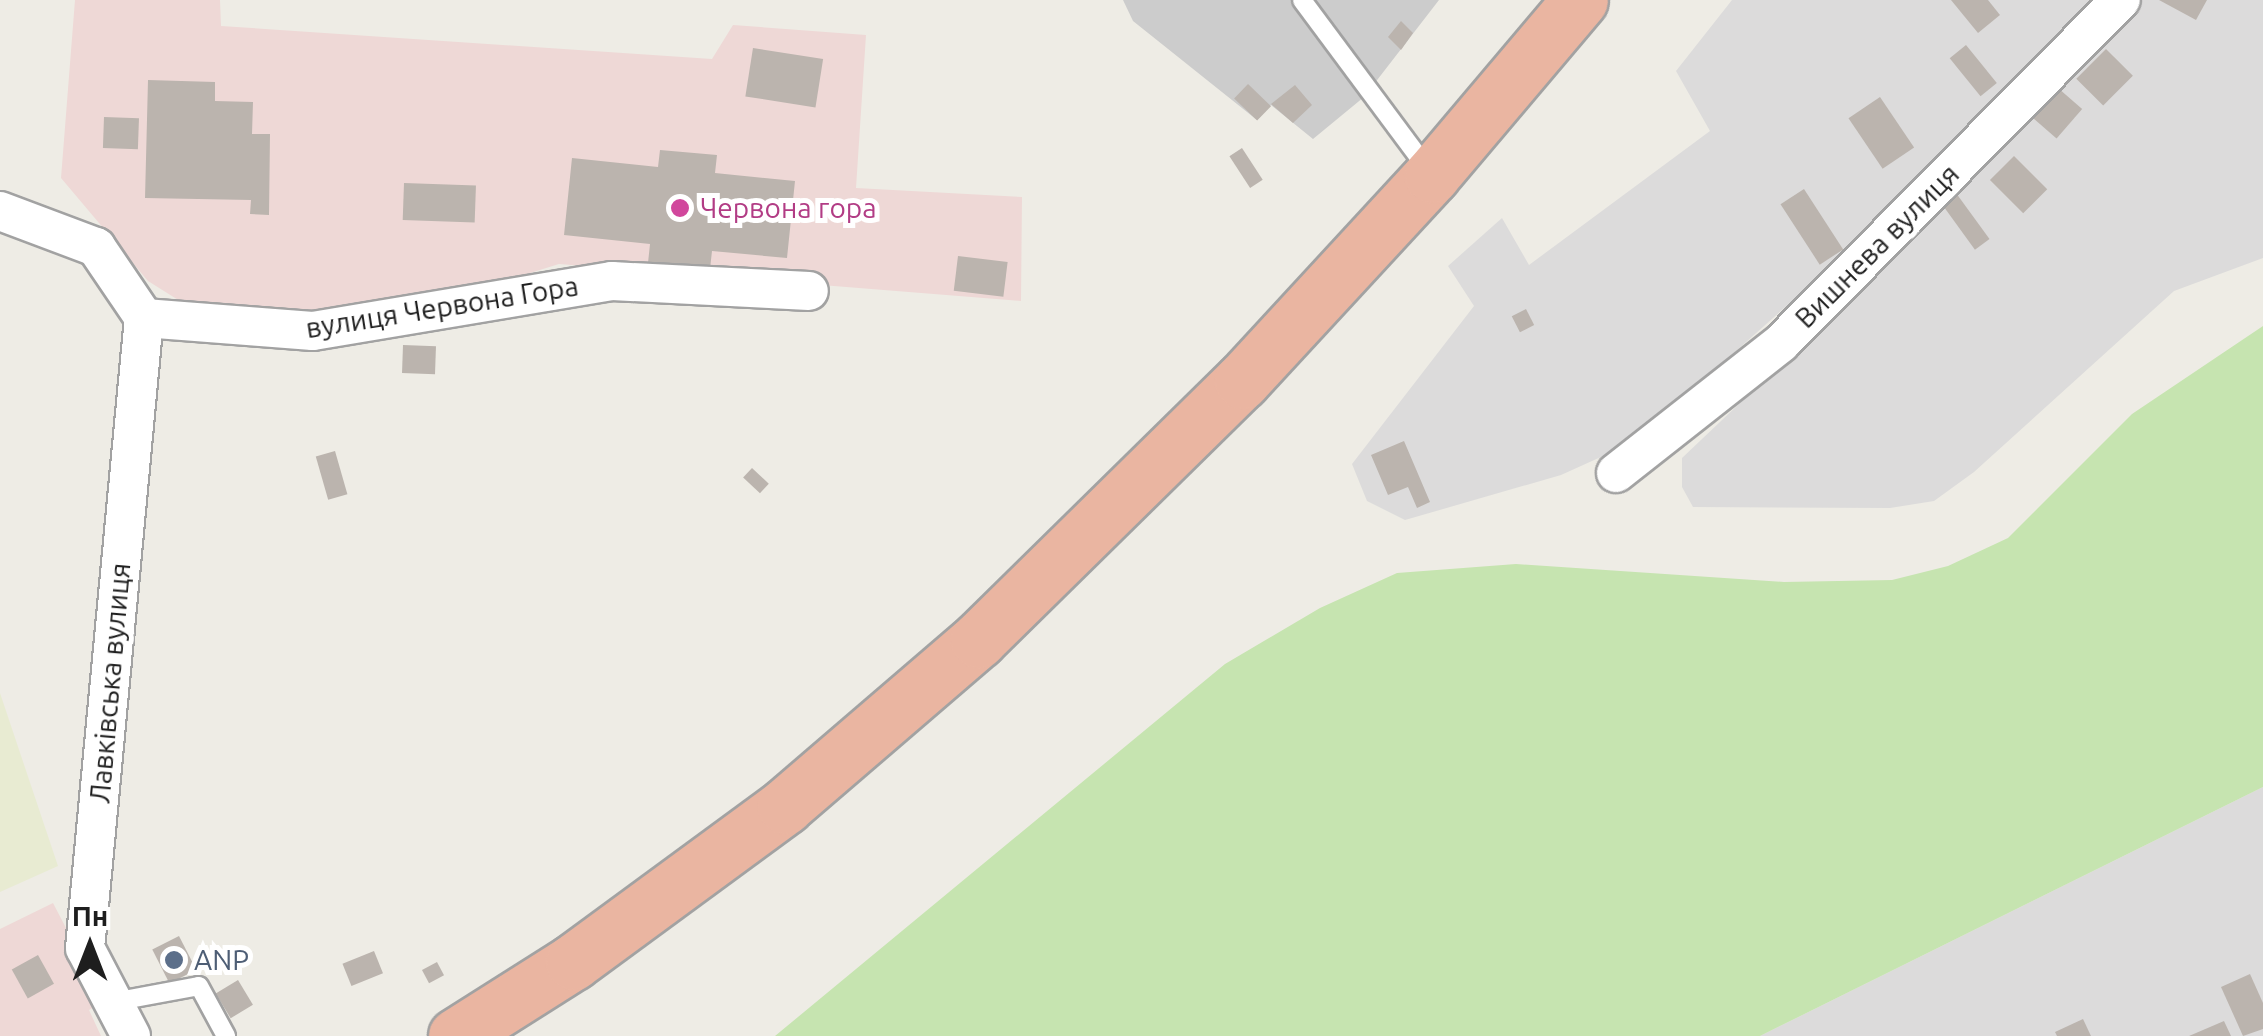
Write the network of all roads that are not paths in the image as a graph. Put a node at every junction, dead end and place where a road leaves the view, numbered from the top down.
1 (1302, 0) edge
2 (1580, 0) edge
3 (2121, 0) edge
4 (1432, 175) junction
5 (0, 211) edge
6 (810, 291) dead end
7 (144, 318) junction
8 (1616, 473) dead end
9 (113, 1002) junction
10 (131, 1036) edge
11 (226, 1036) edge
12 (456, 1036) edge

1 - 4 lane
2 - 4 highway
3 - 8 street, Вишнева вулиця
4 - 12 highway
5 - 7 street
6 - 7 street, вулиця Червона Гора
7 - 9 street, Лавківська вулиця
9 - 10 street, Лавківська вулиця
9 - 11 lane

